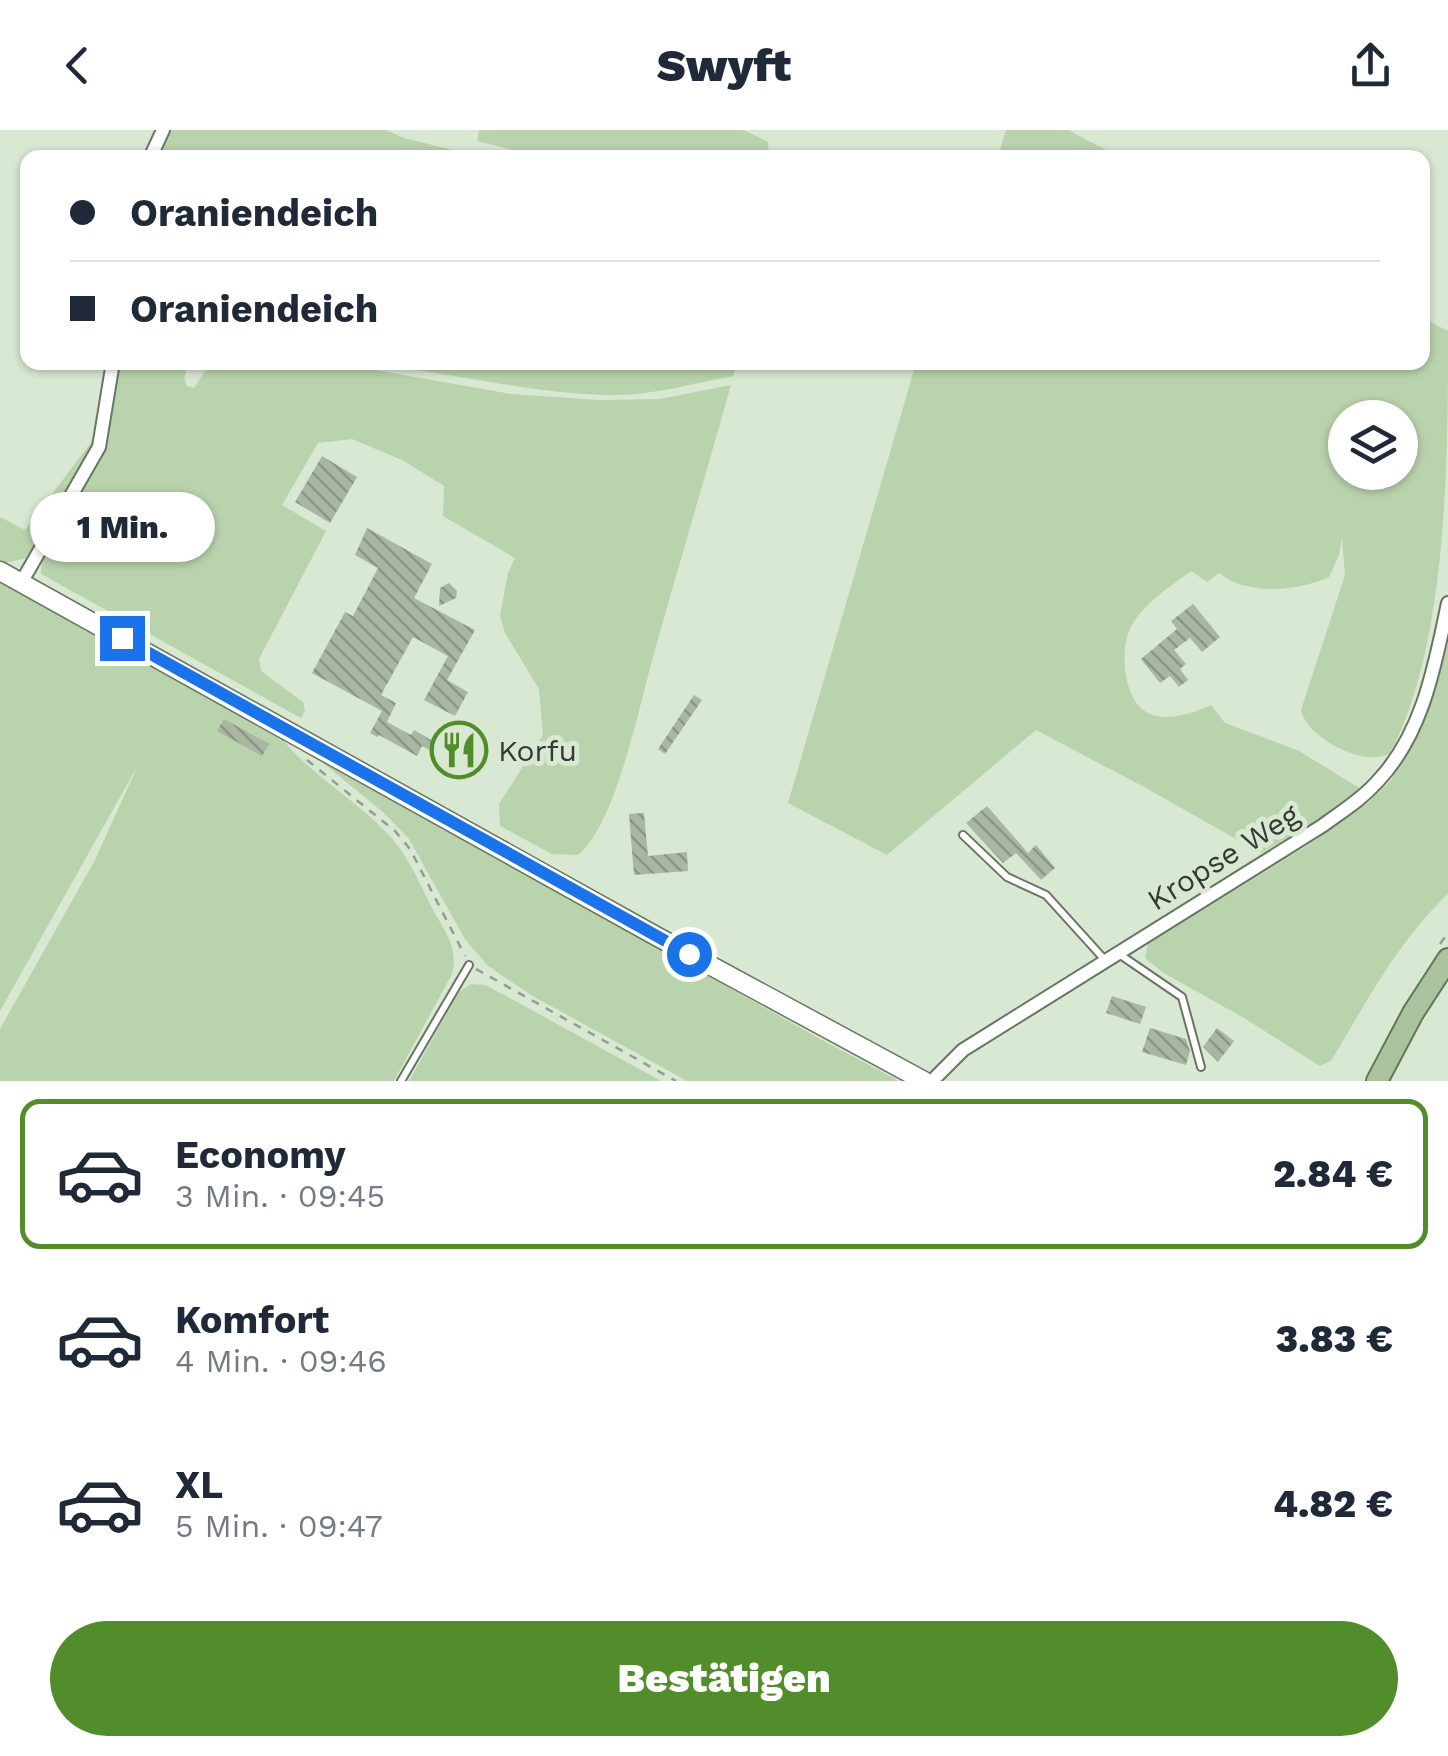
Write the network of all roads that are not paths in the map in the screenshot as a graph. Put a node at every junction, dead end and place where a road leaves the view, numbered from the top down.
1 (112, 370) edge
2 (0, 571) edge
3 (22, 583) junction
4 (1448, 602) edge
5 (963, 835) dead end
6 (1111, 956) junction
7 (1448, 959) edge
8 (470, 965) road end
9 (1201, 1066) dead end
10 (401, 1081) edge
11 (928, 1081) edge
12 (1377, 1081) edge

1 - 3 street
2 - 3 main road
3 - 11 main road
4 - 6 street, Kropse Weg
5 - 6 lane
6 - 9 lane
6 - 11 street, Kropse Weg
7 - 12 main road
8 - 10 lane

